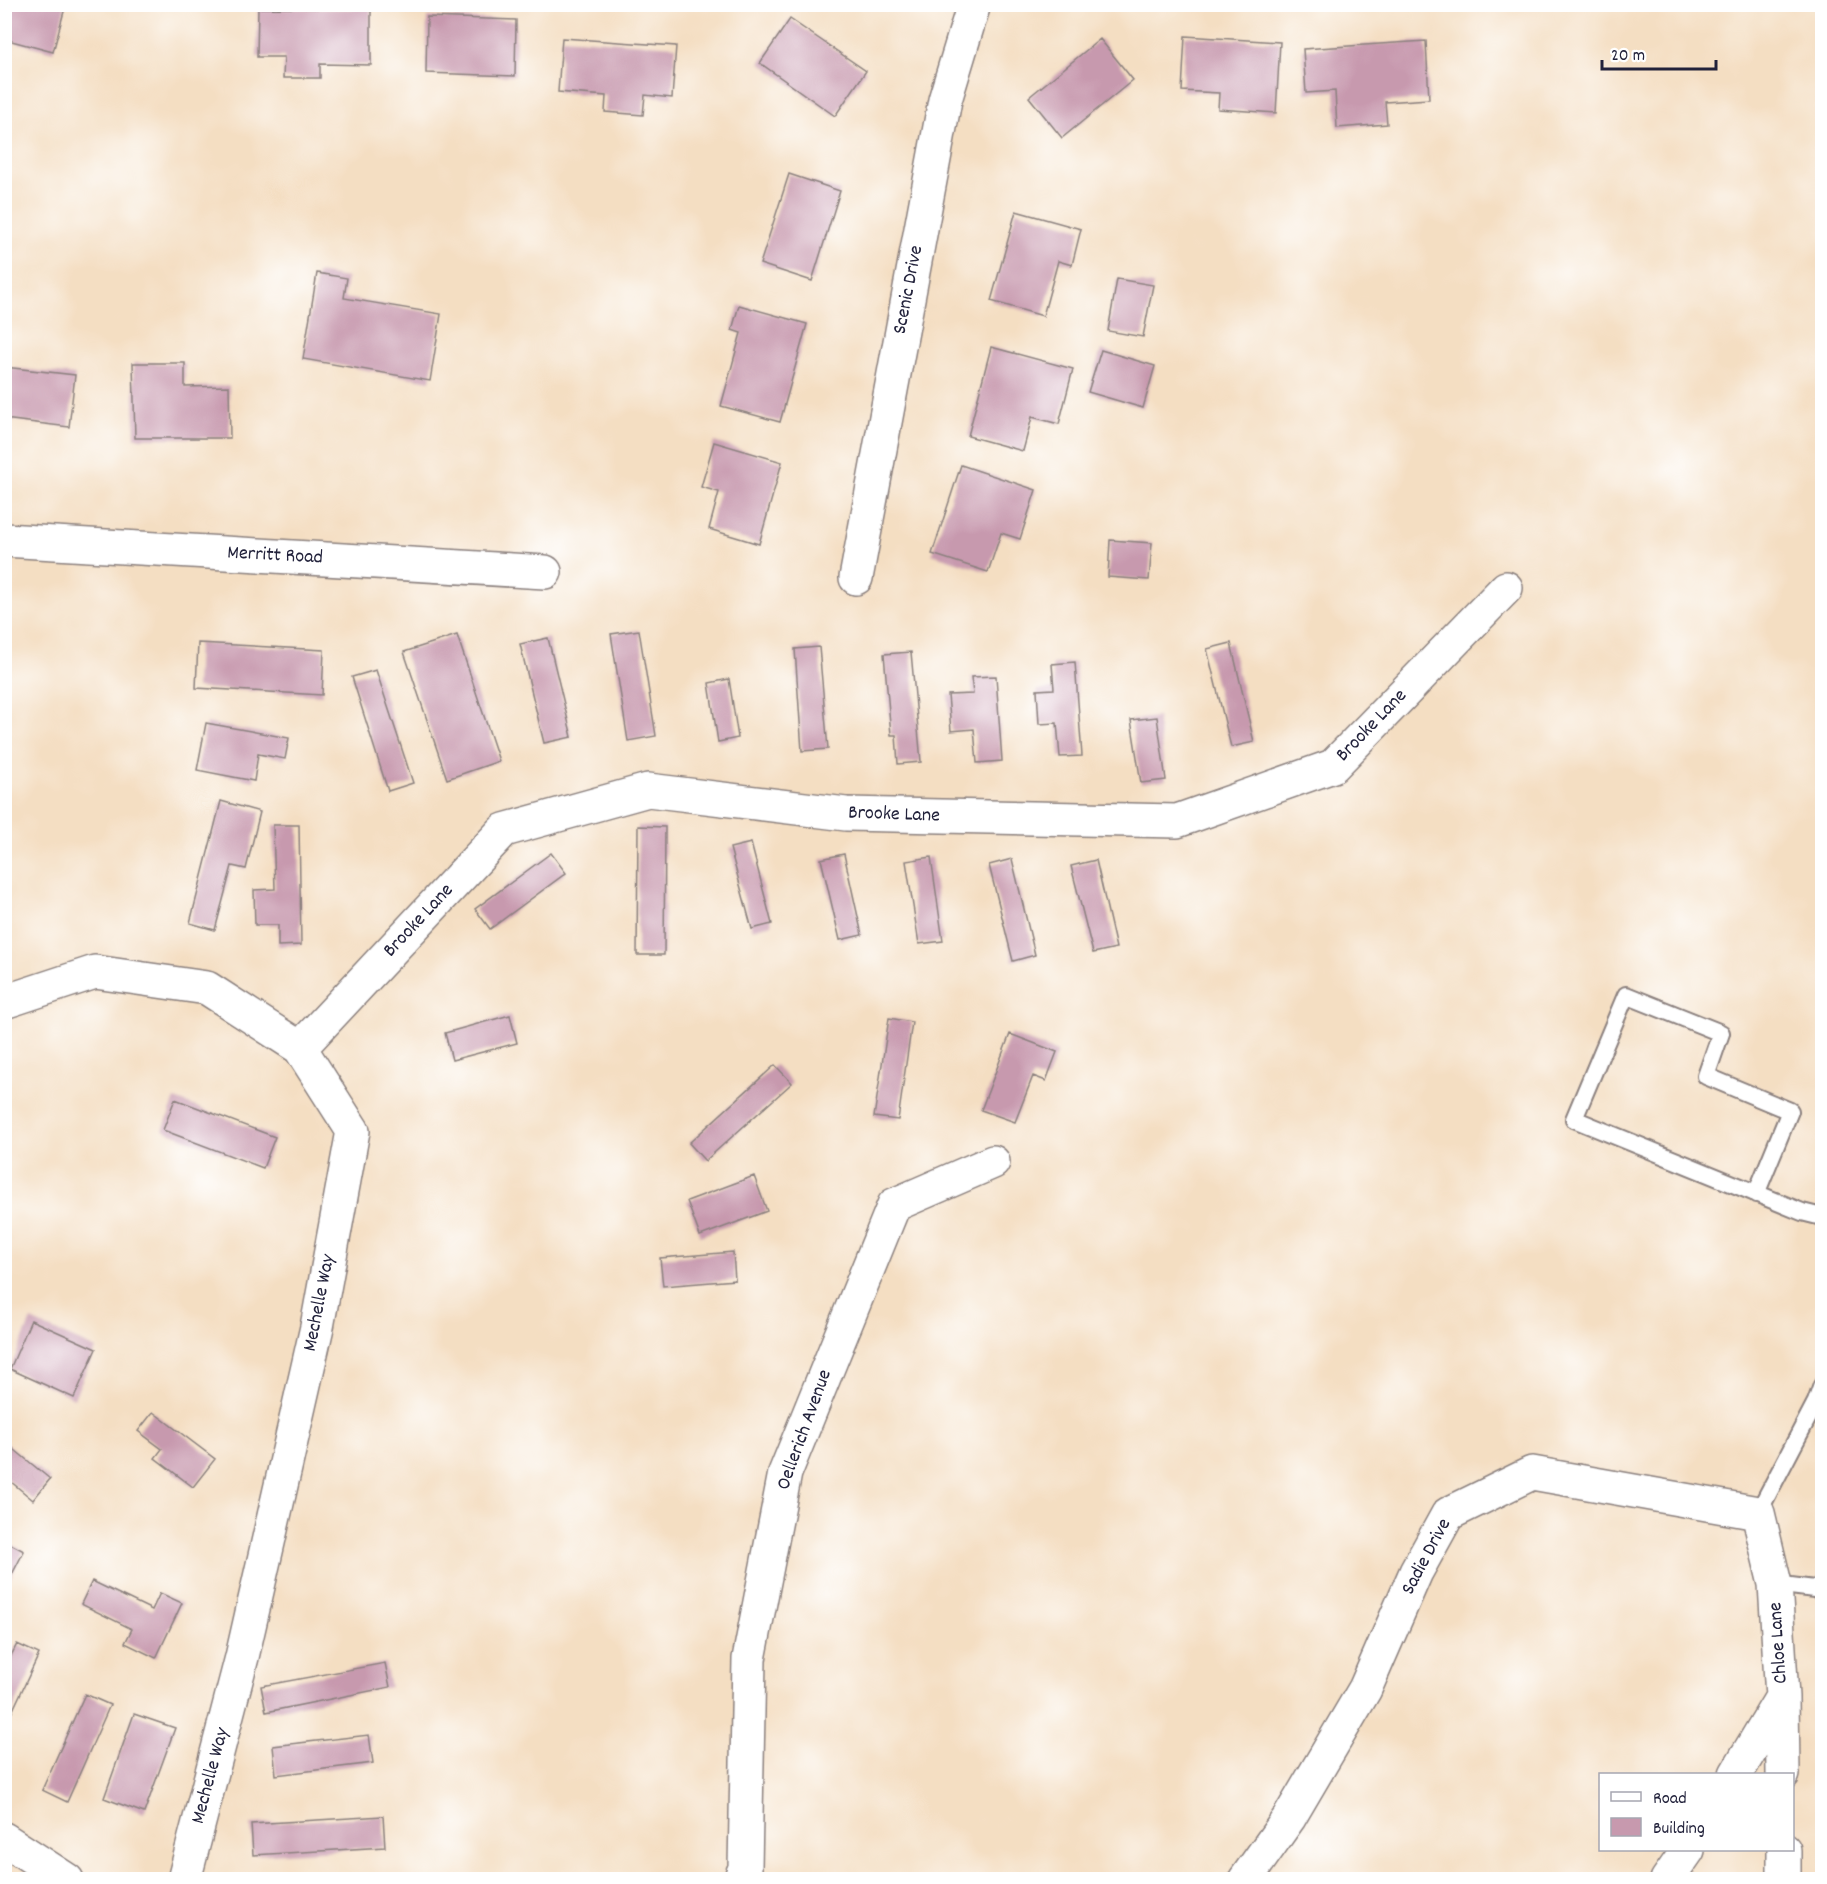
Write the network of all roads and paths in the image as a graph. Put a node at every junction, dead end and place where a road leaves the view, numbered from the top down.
1 (974, 4) edge
2 (4, 540) edge
3 (545, 572) dead end
4 (856, 578) dead end
5 (1506, 588) dead end
6 (4, 1002) edge
7 (300, 1048) junction
8 (993, 1162) dead end
9 (1756, 1194) junction
10 (1822, 1217) edge
11 (1822, 1385) edge
12 (1819, 1403) edge
13 (1758, 1513) junction
14 (1775, 1584) junction
15 (1822, 1590) edge
16 (1782, 1697) junction
17 (1737, 1773) edge
18 (1783, 1773) edge
19 (4, 1839) edge
20 (1687, 1851) edge
21 (1784, 1851) edge
22 (67, 1880) edge
23 (184, 1880) edge
24 (740, 1880) edge
25 (1245, 1880) edge
26 (1668, 1880) edge
27 (1784, 1880) edge

1 - 4 street, Scenic Drive
2 - 3 street, Merritt Road
5 - 7 street, Brooke Lane
6 - 7 street, Mechelle Way
7 - 23 street, Mechelle Way
8 - 24 street, Oellerich Avenue
9 - 9 lane
9 - 10 lane
11 - 12 lane
12 - 13 lane
13 - 14 street, Chloe Lane
13 - 25 street, Sadie Drive
14 - 15 lane
14 - 16 street, Chloe Lane
16 - 17 street
16 - 18 street, Chloe Lane
19 - 22 street
20 - 26 street
21 - 27 street

